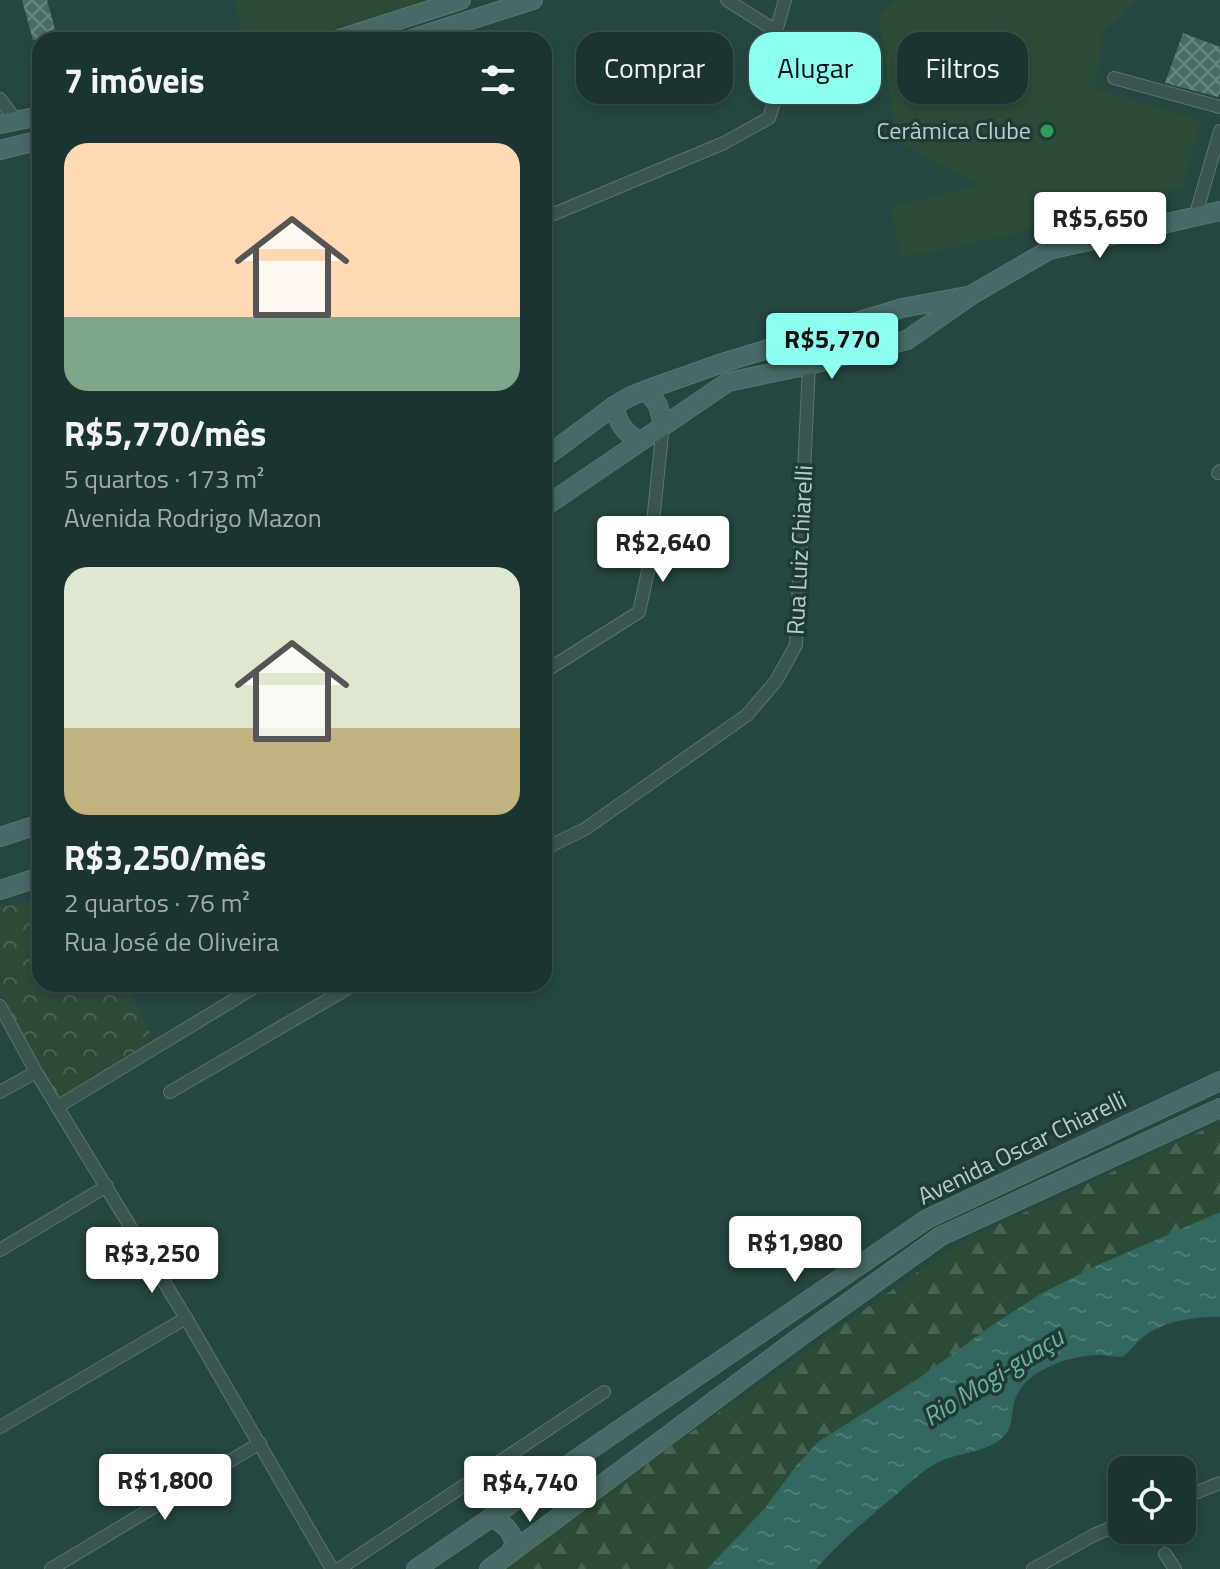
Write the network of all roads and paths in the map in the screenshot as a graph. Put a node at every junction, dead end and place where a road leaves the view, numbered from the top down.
1 (461, 0) edge
2 (533, 0) edge
3 (727, 0) edge
4 (785, 0) edge
5 (776, 31) junction
6 (361, 32) edge
7 (433, 32) edge
8 (1114, 78) dead end
9 (0, 99) edge
10 (1220, 107) edge
11 (32, 118) edge
12 (8, 123) edge
13 (1220, 131) edge
14 (32, 142) edge
15 (0, 150) edge
16 (1220, 211) edge
17 (552, 215) edge
18 (1195, 217) junction
19 (973, 294) junction
20 (809, 365) junction
21 (646, 390) junction
22 (614, 406) junction
23 (663, 425) junction
24 (640, 441) junction
25 (552, 452) edge
26 (552, 502) edge
27 (552, 667) edge
28 (32, 827) edge
29 (0, 837) edge
30 (552, 845) edge
31 (32, 880) edge
32 (0, 890) edge
33 (247, 992) edge
34 (341, 992) edge
35 (0, 1006) edge
36 (36, 1072) junction
37 (1220, 1081) edge
38 (0, 1092) edge
39 (170, 1092) dead end
40 (57, 1107) junction
41 (1220, 1108) edge
42 (107, 1186) junction
43 (0, 1250) edge
44 (186, 1318) junction
45 (604, 1392) dead end
46 (0, 1427) edge
47 (260, 1443) junction
48 (1220, 1483) edge
49 (1196, 1492) edge
50 (491, 1517) junction
51 (1108, 1529) edge
52 (510, 1553) junction
53 (1165, 1554) dead end
54 (51, 1569) edge
55 (332, 1569) edge
56 (339, 1569) edge
57 (416, 1569) edge
58 (489, 1569) edge
59 (1033, 1569) edge
60 (1175, 1569) edge

1 - 6 main road
2 - 7 main road
3 - 5 street
4 - 5 street
5 - 17 street
8 - 10 street
9 - 12 street
11 - 12 main road
13 - 18 street
14 - 15 main road
16 - 18 main road
18 - 19 main road
19 - 20 main road
19 - 21 main road
20 - 23 main road
20 - 30 street, Rua Luiz Chiarelli
21 - 22 main road
21 - 23 main road
22 - 24 main road
22 - 25 main road
23 - 24 main road
23 - 27 street
24 - 26 main road
28 - 29 main road
31 - 32 main road
33 - 40 street
34 - 39 street
35 - 36 street
36 - 38 street
36 - 40 street
37 - 50 main road, Avenida Oscar Chiarelli
40 - 42 street
41 - 52 main road, Avenida Oscar Chiarelli
42 - 43 street
42 - 44 street
44 - 46 street
44 - 47 street
45 - 56 street
47 - 54 street
47 - 55 street
48 - 49 street
50 - 52 main road
50 - 57 main road, Avenida Oscar Chiarelli
51 - 59 street
52 - 58 main road, Avenida Oscar Chiarelli
53 - 60 street

